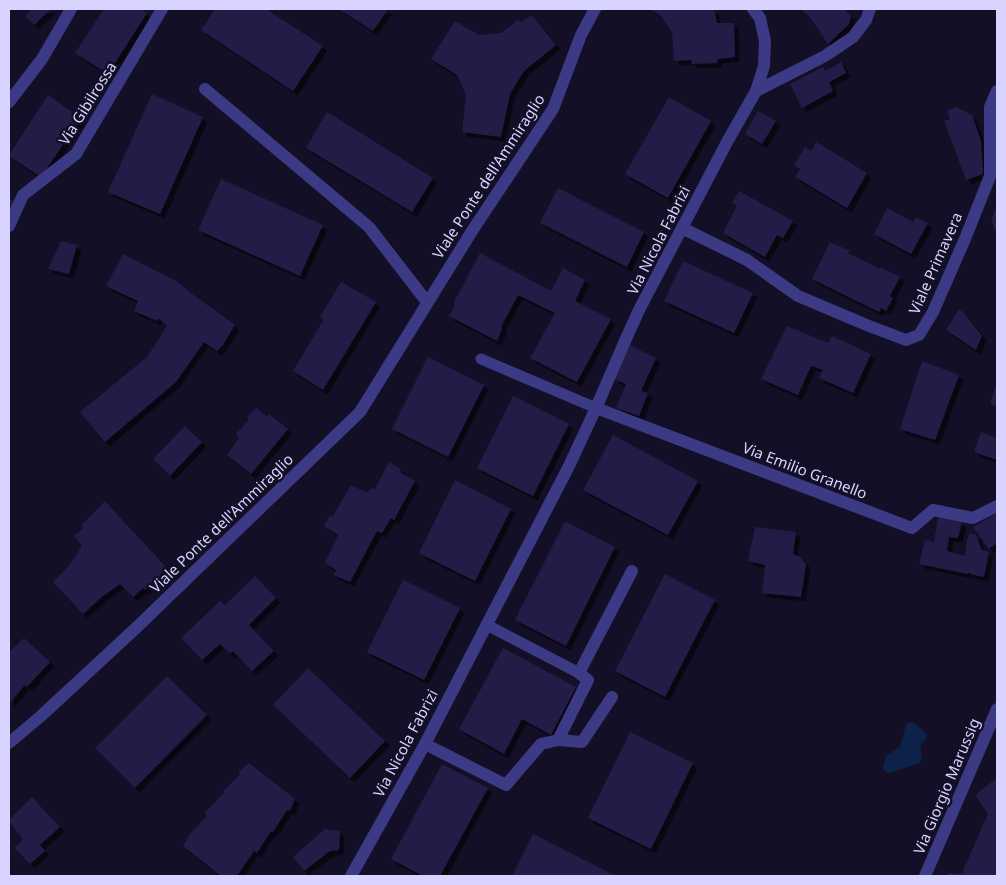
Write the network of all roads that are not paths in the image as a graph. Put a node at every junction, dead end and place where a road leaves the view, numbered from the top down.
1 (71, 9) edge
2 (162, 9) edge
3 (595, 9) edge
4 (753, 9) edge
5 (870, 9) edge
6 (205, 89) dead end
7 (756, 91) junction
8 (997, 91) edge
9 (9, 102) edge
10 (9, 226) edge
11 (682, 228) junction
12 (427, 302) junction
13 (481, 359) dead end
14 (596, 408) junction
15 (997, 506) edge
16 (632, 571) dead end
17 (487, 625) junction
18 (579, 674) junction
19 (612, 697) dead end
20 (997, 708) edge
21 (558, 740) junction
22 (9, 743) edge
23 (425, 744) junction
24 (351, 876) edge
25 (925, 876) edge

1 - 9 street
2 - 10 street, Via Gibilrossa
3 - 12 street, Viale Ponte dell'Ammiraglio
4 - 7 street, Via Nicola Fabrizi
5 - 7 street
6 - 12 street
7 - 11 street, Via Nicola Fabrizi
8 - 11 street, Viale Primavera
11 - 14 street, Via Nicola Fabrizi
12 - 22 street, Viale Ponte dell'Ammiraglio
13 - 14 lane
14 - 15 street, Via Emilio Granello
14 - 17 street, Via Nicola Fabrizi
16 - 18 street
17 - 18 lane
17 - 23 street, Via Nicola Fabrizi
18 - 21 street
19 - 21 street
20 - 25 street, Via Giorgio Marussig
21 - 23 street
23 - 24 street, Via Nicola Fabrizi

